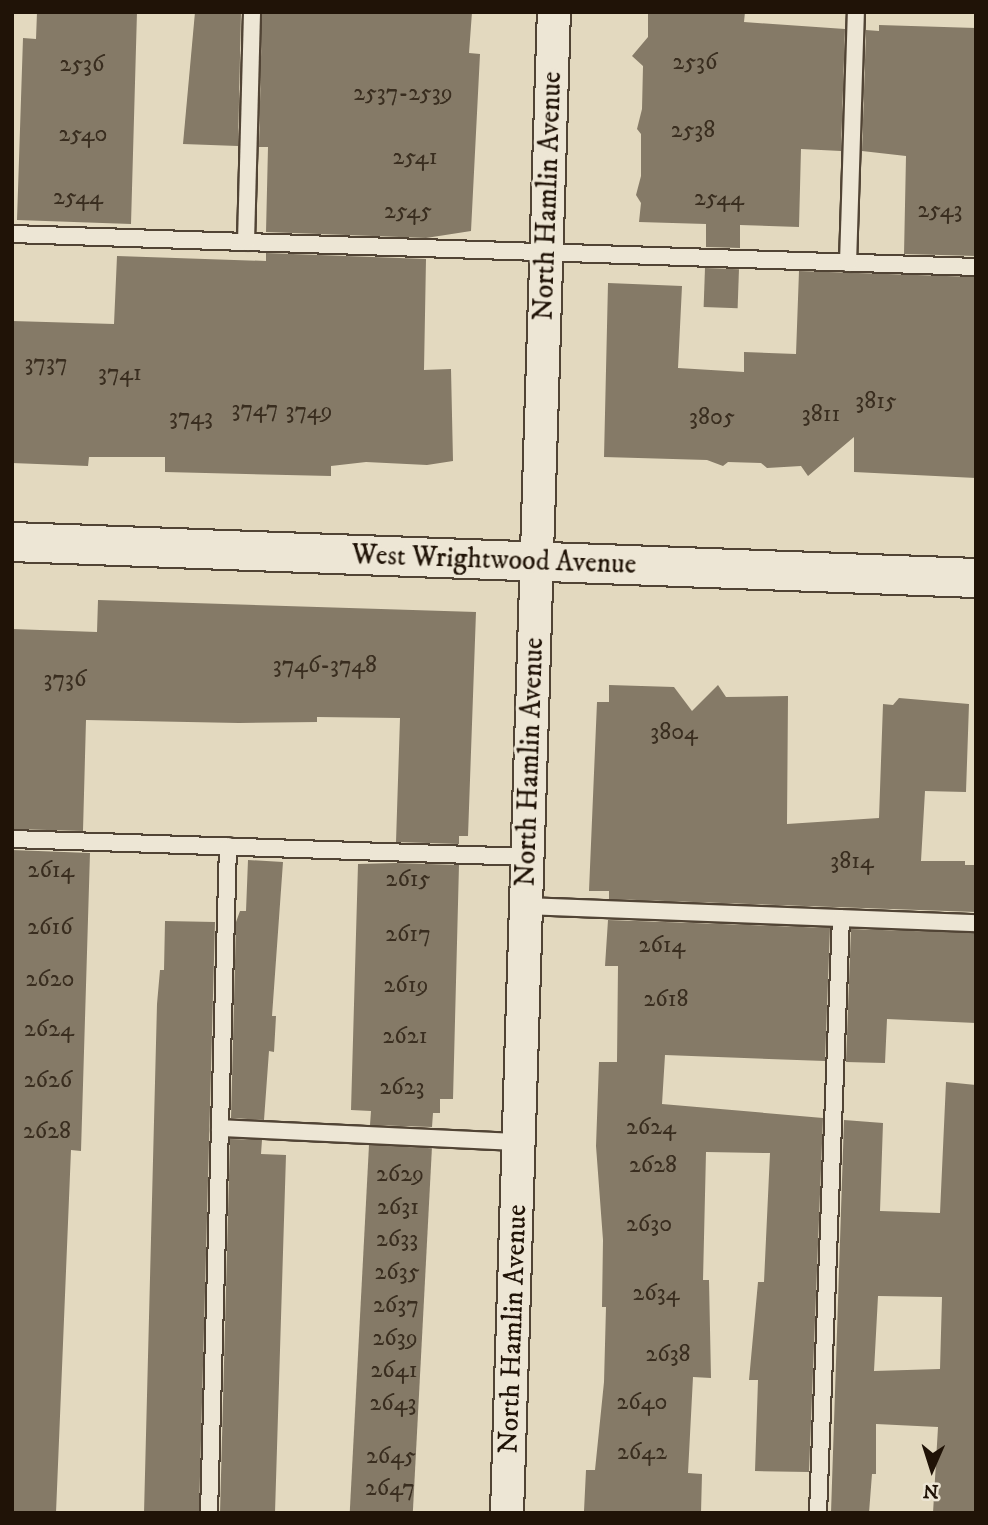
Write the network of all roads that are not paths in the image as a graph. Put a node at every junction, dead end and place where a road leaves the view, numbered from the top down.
1 (252, 12) edge
2 (554, 12) edge
3 (856, 12) edge
4 (12, 234) edge
5 (246, 242) junction
6 (547, 253) junction
7 (848, 263) junction
8 (976, 267) edge
9 (12, 542) edge
10 (537, 562) junction
11 (976, 579) edge
12 (12, 839) edge
13 (228, 846) junction
14 (528, 857) junction
15 (526, 906) junction
16 (841, 918) junction
17 (976, 923) edge
18 (220, 1128) junction
19 (519, 1142) junction
20 (209, 1513) edge
21 (507, 1513) edge
22 (818, 1513) edge

1 - 5 lane
2 - 6 street, North Hamlin Avenue
3 - 7 lane
4 - 5 lane
5 - 6 lane
6 - 7 lane
6 - 10 street, North Hamlin Avenue
7 - 8 lane
9 - 10 street, West Wrightwood Avenue
10 - 11 street, West Wrightwood Avenue
10 - 14 street, North Hamlin Avenue
12 - 13 lane
13 - 14 lane
13 - 18 lane
14 - 15 street, North Hamlin Avenue
15 - 16 lane
15 - 19 street, North Hamlin Avenue
16 - 17 lane
16 - 22 lane
18 - 19 lane
18 - 20 lane
19 - 21 street, North Hamlin Avenue

